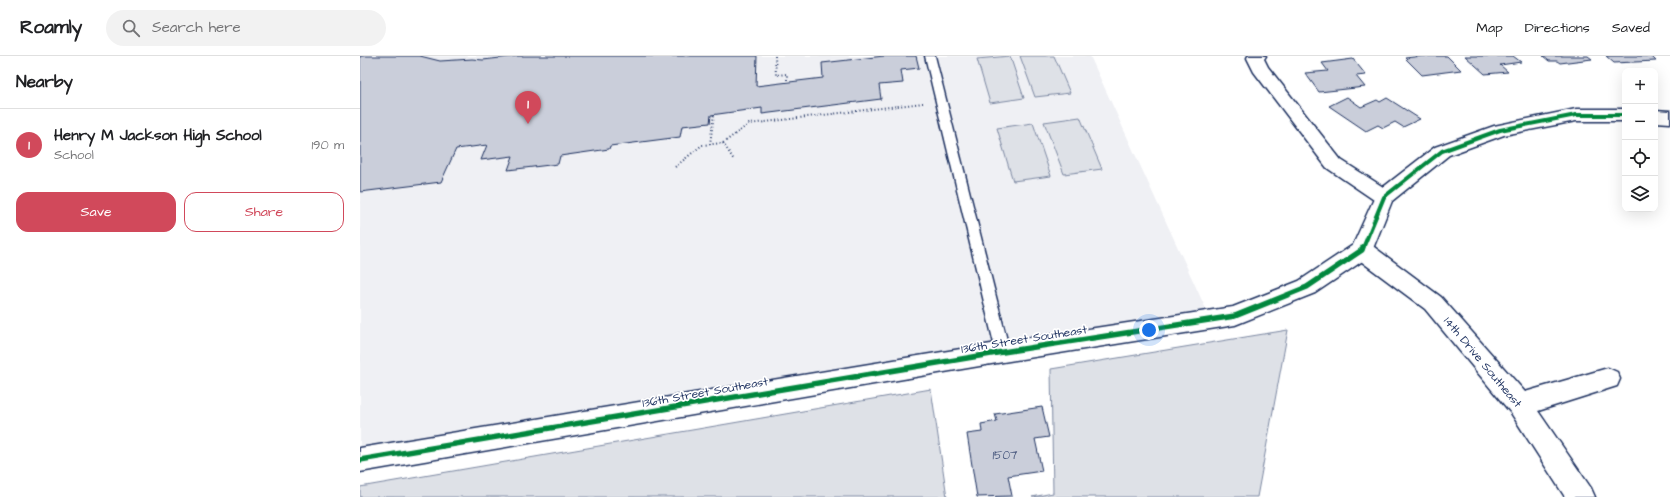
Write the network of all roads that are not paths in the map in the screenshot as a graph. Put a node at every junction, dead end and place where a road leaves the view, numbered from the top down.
1 (930, 56) edge
2 (1259, 62) edge
3 (1622, 115) edge
4 (1658, 116) edge
5 (1670, 117) edge
6 (1384, 197) junction
7 (1362, 250) junction
8 (1003, 352) junction
9 (1608, 379) dead end
10 (1520, 405) junction
11 (360, 460) edge
12 (1581, 497) edge

1 - 8 lane
2 - 6 street
3 - 6 street
4 - 5 street
6 - 7 street
7 - 8 street, 136th Street Southeast
7 - 10 street, 14th Drive Southeast
8 - 11 street, 136th Street Southeast
9 - 10 street
10 - 12 street, 14th Drive Southeast

